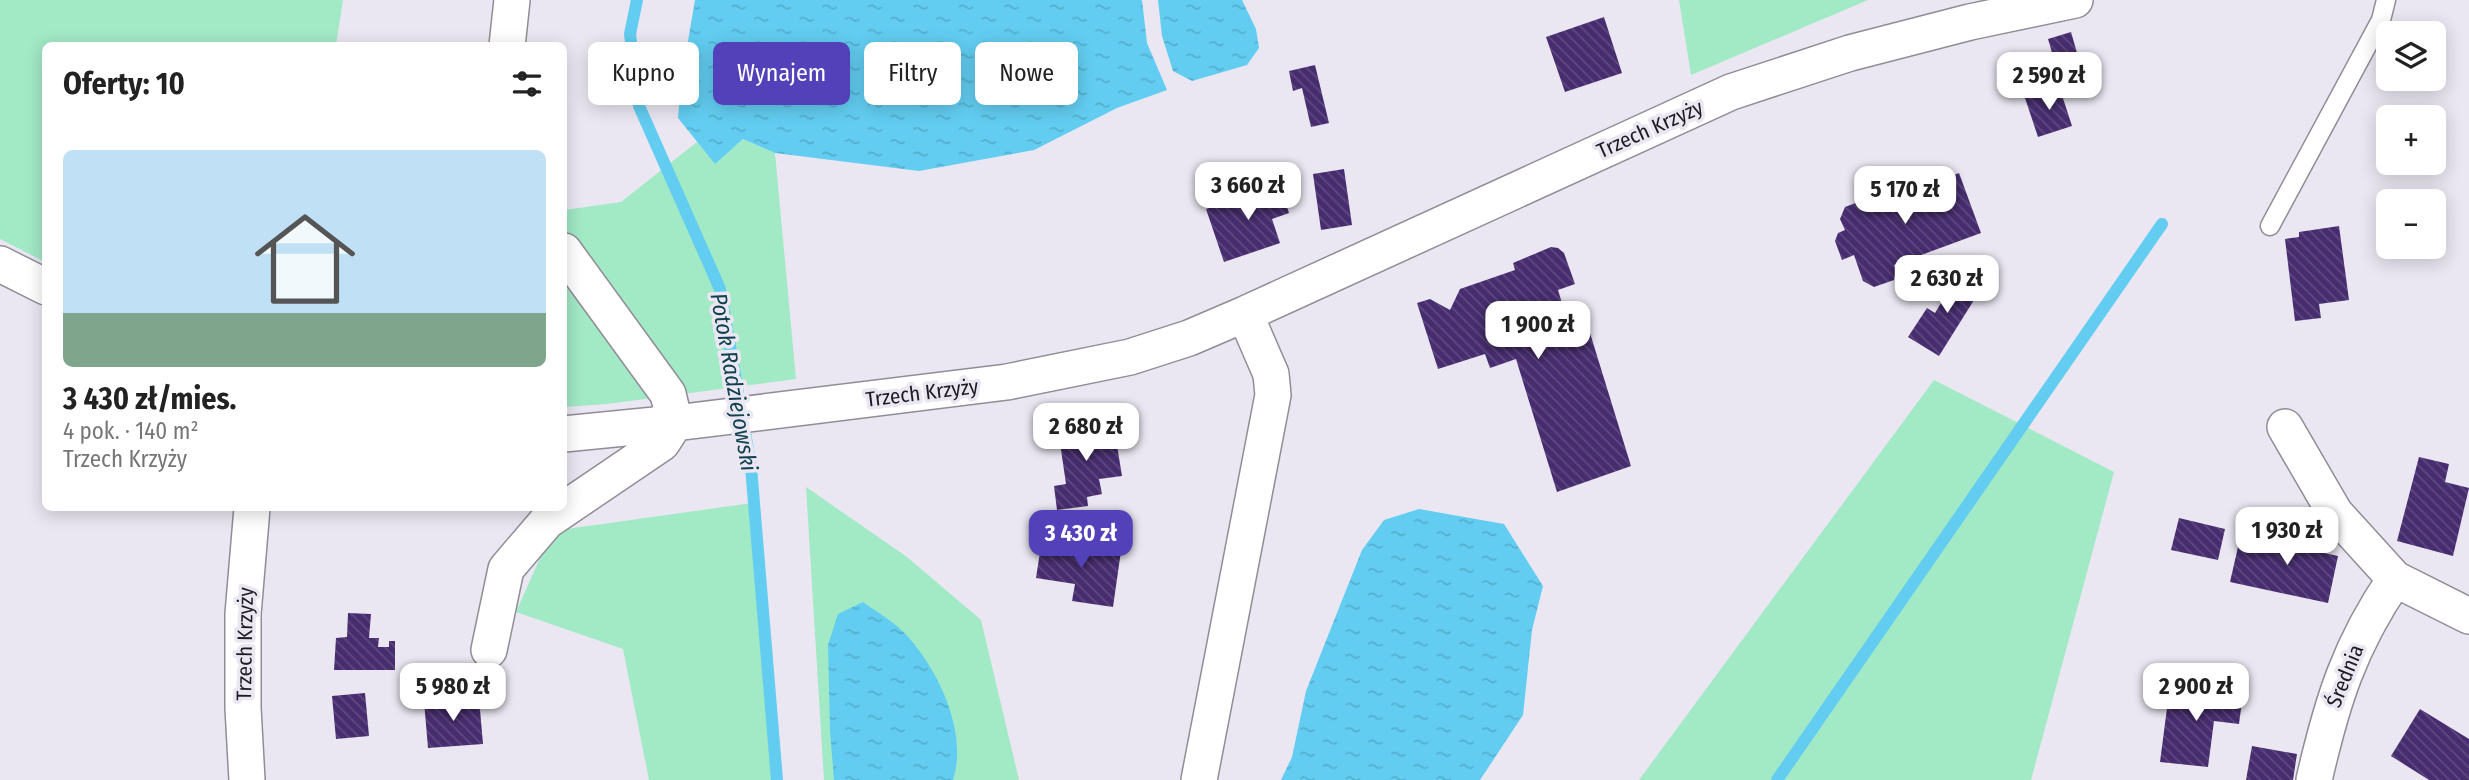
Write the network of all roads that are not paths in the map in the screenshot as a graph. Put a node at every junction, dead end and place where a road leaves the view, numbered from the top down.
1 (512, 0) edge
2 (2075, 0) edge
3 (2386, 0) edge
4 (507, 42) edge
5 (2270, 226) dead end
6 (567, 255) edge
7 (0, 264) edge
8 (42, 285) edge
9 (1245, 314) junction
10 (675, 424) junction
11 (2285, 427) dead end
12 (567, 434) edge
13 (567, 507) edge
14 (251, 511) edge
15 (562, 511) edge
16 (2395, 579) junction
17 (2469, 616) edge
18 (489, 649) dead end
19 (247, 780) edge
20 (1199, 780) edge
21 (2314, 780) edge

1 - 4 street
2 - 9 street, Trzech Krzyży
3 - 5 lane
6 - 10 street
7 - 8 street
9 - 10 street, Trzech Krzyży
9 - 20 street
10 - 12 street, Trzech Krzyży
10 - 13 street
11 - 16 street
14 - 19 street, Trzech Krzyży
15 - 18 street
16 - 17 street
16 - 21 street, Średnia

